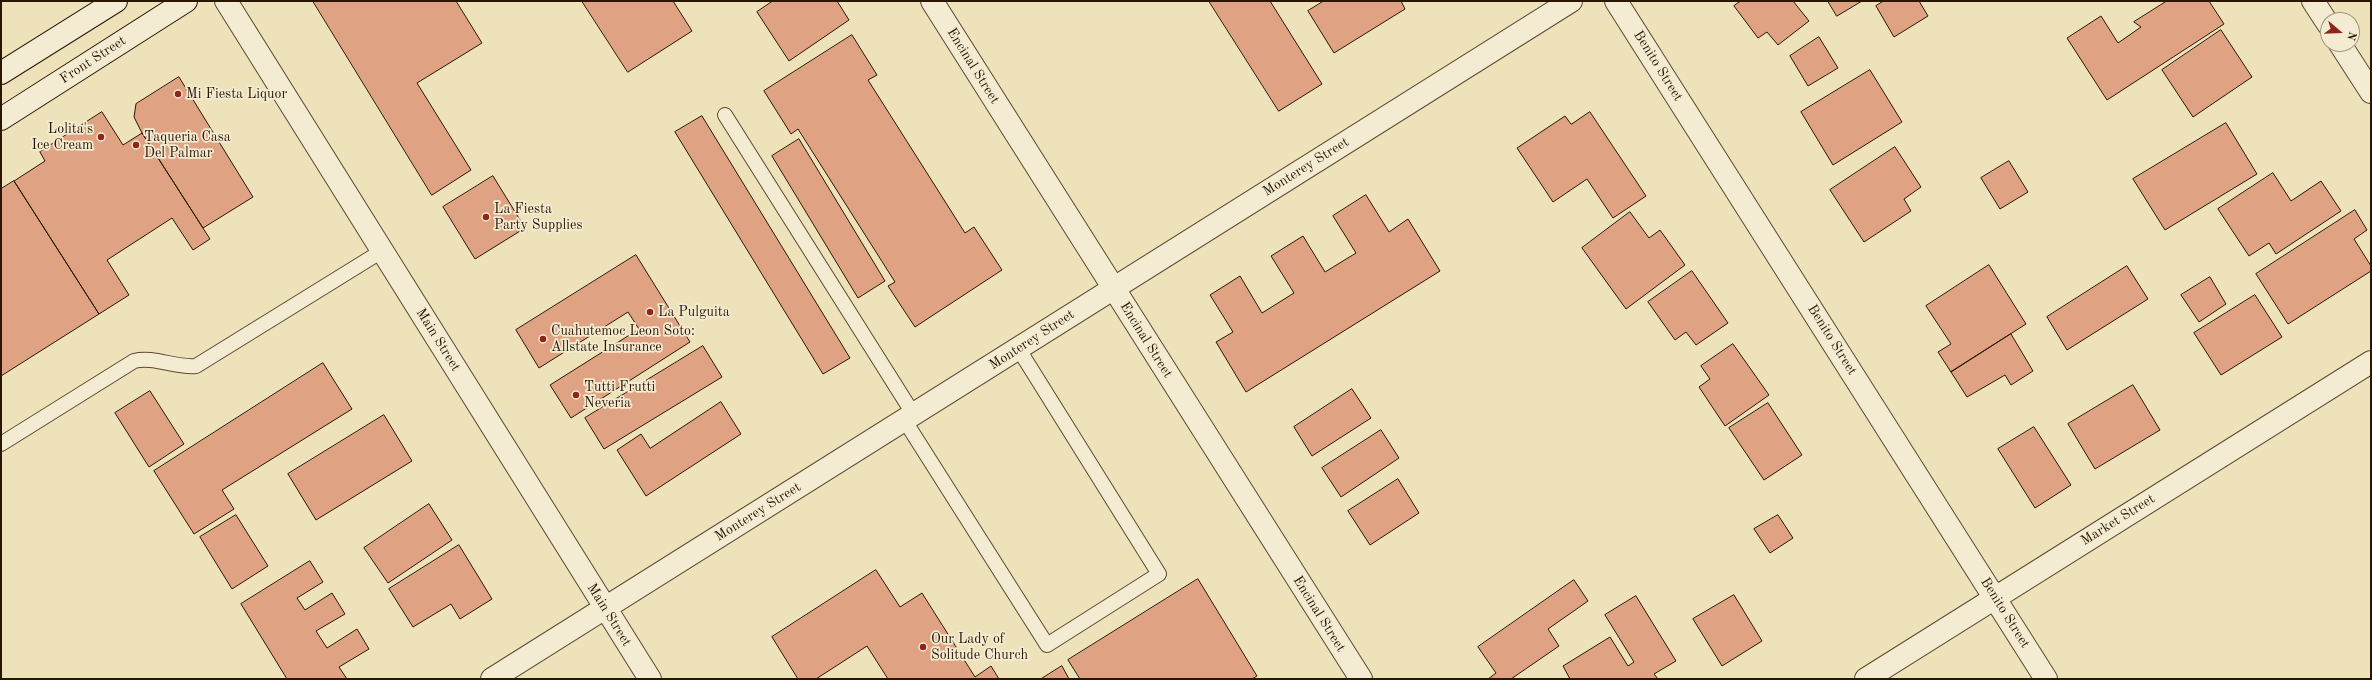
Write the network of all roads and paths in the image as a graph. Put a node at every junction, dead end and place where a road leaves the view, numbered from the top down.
1 (116, 1) edge
2 (186, 1) edge
3 (226, 1) edge
4 (932, 1) edge
5 (1571, 1) edge
6 (1616, 1) edge
7 (2313, 1) edge
8 (2320, 12) edge
9 (2345, 52) edge
10 (1, 73) edge
11 (2371, 92) edge
12 (725, 115) dead end
13 (1, 119) edge
14 (382, 251) junction
15 (1113, 288) junction
16 (1018, 348) junction
17 (2371, 362) edge
18 (910, 418) junction
19 (1, 444) edge
20 (1995, 597) junction
21 (604, 608) junction
22 (492, 679) edge
23 (650, 679) edge
24 (1361, 679) edge
25 (1866, 679) edge
26 (2046, 679) edge

1 - 10 street
2 - 13 street, Front Street
3 - 14 street, Main Street
4 - 15 street, Encinal Street
5 - 15 street, Monterey Street
6 - 20 street, Benito Street
7 - 8 street
9 - 11 street
12 - 18 lane
14 - 19 lane
14 - 21 street, Main Street
15 - 16 street, Monterey Street
15 - 24 street, Encinal Street
16 - 18 street, Monterey Street
16 - 18 lane
17 - 20 street, Market Street
18 - 21 street, Monterey Street
20 - 25 street, Market Street
20 - 26 street, Benito Street
21 - 22 street, Monterey Street
21 - 23 street, Main Street

